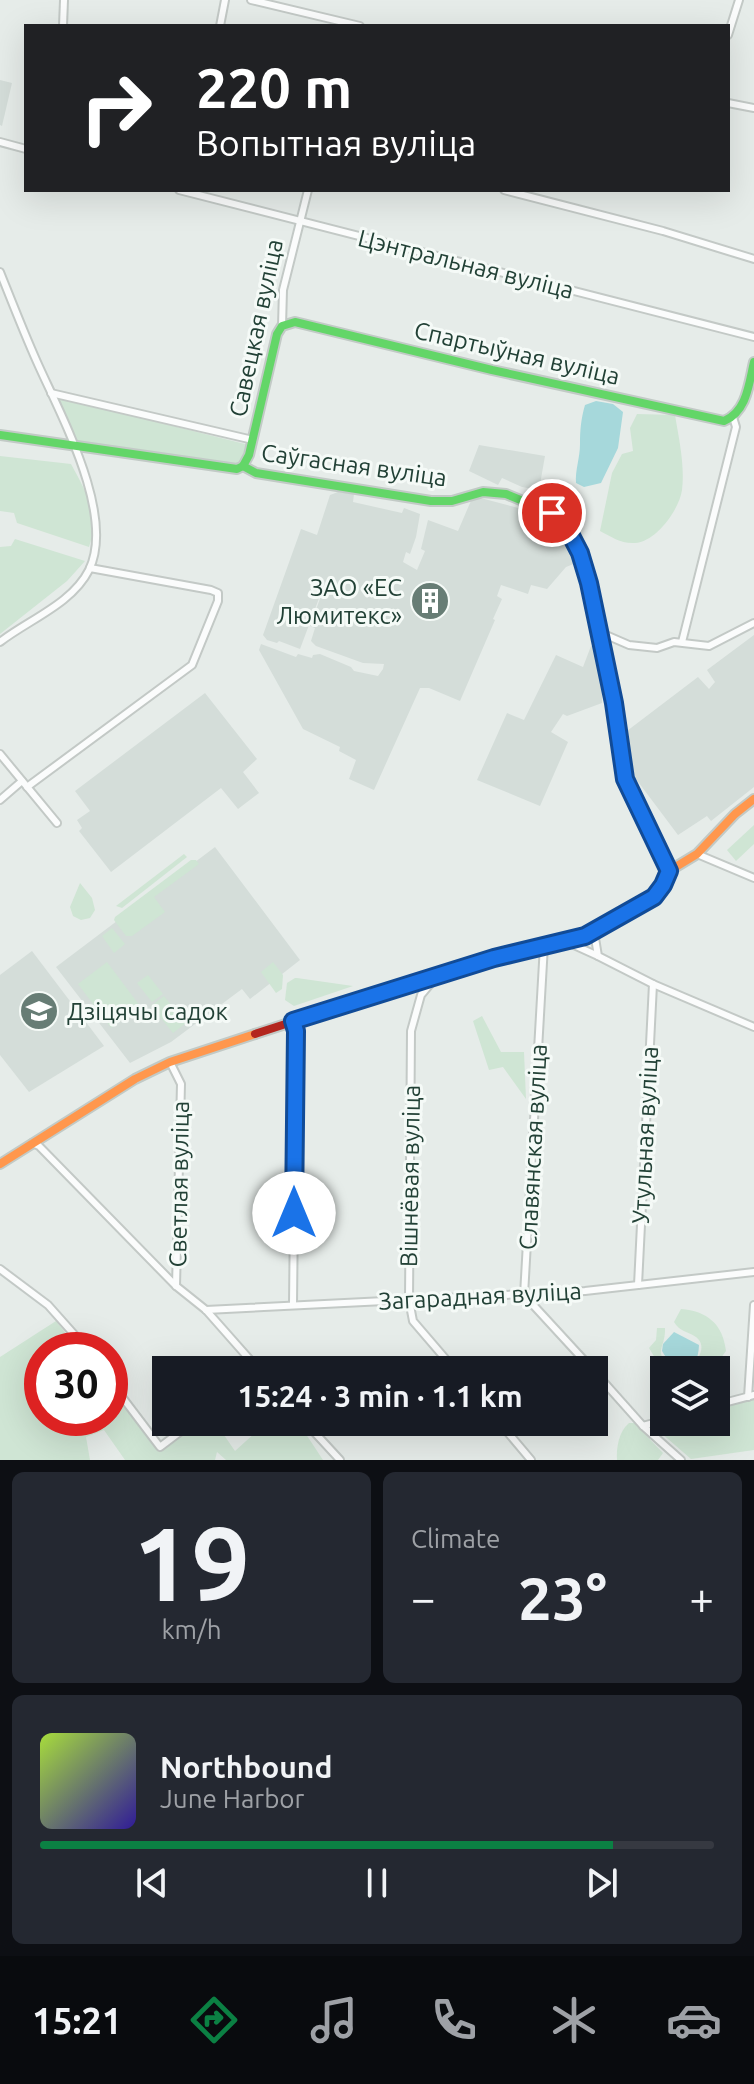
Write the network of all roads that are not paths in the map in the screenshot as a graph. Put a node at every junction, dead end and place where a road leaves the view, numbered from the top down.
1 (64, 0) edge
2 (225, 0) edge
3 (251, 0) edge
4 (739, 0) edge
5 (63, 24) edge
6 (220, 24) edge
7 (352, 24) edge
8 (730, 29) edge
9 (730, 103) edge
10 (754, 108) edge
11 (0, 142) edge
12 (24, 148) edge
13 (186, 192) edge
14 (307, 192) edge
15 (512, 192) edge
16 (299, 223) junction
17 (754, 259) edge
18 (0, 272) edge
19 (282, 326) junction
20 (754, 337) edge
21 (754, 362) edge
22 (51, 393) junction
23 (733, 417) junction
24 (0, 435) edge
25 (253, 440) junction
26 (74, 446) junction
27 (240, 468) junction
28 (90, 568) junction
29 (754, 623) edge
30 (598, 625) junction
31 (0, 642) edge
32 (682, 642) junction
33 (0, 754) edge
34 (24, 784) junction
35 (754, 799) edge
36 (0, 800) edge
37 (57, 823) dead end
38 (697, 854) junction
39 (669, 871) junction
40 (754, 878) edge
41 (594, 932) junction
42 (564, 941) junction
43 (544, 945) junction
44 (598, 956) junction
45 (439, 974) junction
46 (653, 984) junction
47 (293, 1021) junction
48 (754, 1027) edge
49 (170, 1062) junction
50 (32, 1143) junction
51 (0, 1164) edge
52 (0, 1269) edge
53 (754, 1272) edge
54 (638, 1285) junction
55 (176, 1286) junction
56 (524, 1295) junction
57 (409, 1300) junction
58 (293, 1304) junction
59 (754, 1305) edge
60 (206, 1310) junction
61 (72, 1332) edge
62 (247, 1356) edge
63 (443, 1356) edge
64 (579, 1356) edge
65 (608, 1388) edge
66 (751, 1396) edge
67 (730, 1401) edge
68 (128, 1405) edge
69 (650, 1424) edge
70 (643, 1426) junction
71 (175, 1436) edge
72 (318, 1436) edge
73 (511, 1436) edge
74 (340, 1460) edge
75 (531, 1460) edge
76 (681, 1460) edge

1 - 5 street
2 - 6 street
3 - 7 street
4 - 8 street
9 - 10 street
11 - 12 street
13 - 16 street, Цэнтральная вуліца
14 - 16 street, Савецкая вуліца
15 - 17 street
16 - 19 street, Савецкая вуліца
16 - 20 street, Цэнтральная вуліца
18 - 22 street
19 - 23 street, Спартыўная вуліца
19 - 25 street, Савецкая вуліца
21 - 23 street
22 - 25 street
22 - 26 street
23 - 32 street
24 - 26 street, Саўгасная вуліца
25 - 27 street, Савецкая вуліца
26 - 27 street, Саўгасная вуліца
26 - 28 street
27 - 30 street, Саўгасная вуліца
28 - 31 street
28 - 34 street
29 - 32 street
30 - 32 street
30 - 39 street, Саўгасная вуліца
33 - 34 street
34 - 36 street
34 - 37 street
35 - 38 street
38 - 39 street
38 - 40 street
39 - 41 street
41 - 42 street
41 - 44 street
42 - 43 street
42 - 44 street
43 - 45 street
43 - 56 street, Славянская вуліца
44 - 46 street
45 - 47 street
45 - 57 street, Вішнёвая вуліца
46 - 48 street
46 - 54 street, Утульная вуліца
47 - 49 street
47 - 58 street
49 - 50 street
49 - 55 street, Светлая вуліца
50 - 51 street
50 - 55 street
52 - 61 street
53 - 54 street, Загарадная вуліца
54 - 56 street, Загарадная вуліца
55 - 60 street, Светлая вуліца
56 - 57 street, Загарадная вуліца
56 - 64 street
57 - 58 street, Загарадная вуліца
57 - 63 street, Вішнёвая вуліца
58 - 60 street, Загарадная вуліца
59 - 66 street
60 - 62 street, Светлая вуліца
65 - 70 street
66 - 67 street
68 - 71 street
69 - 70 street
70 - 76 street
72 - 74 street
73 - 75 street

